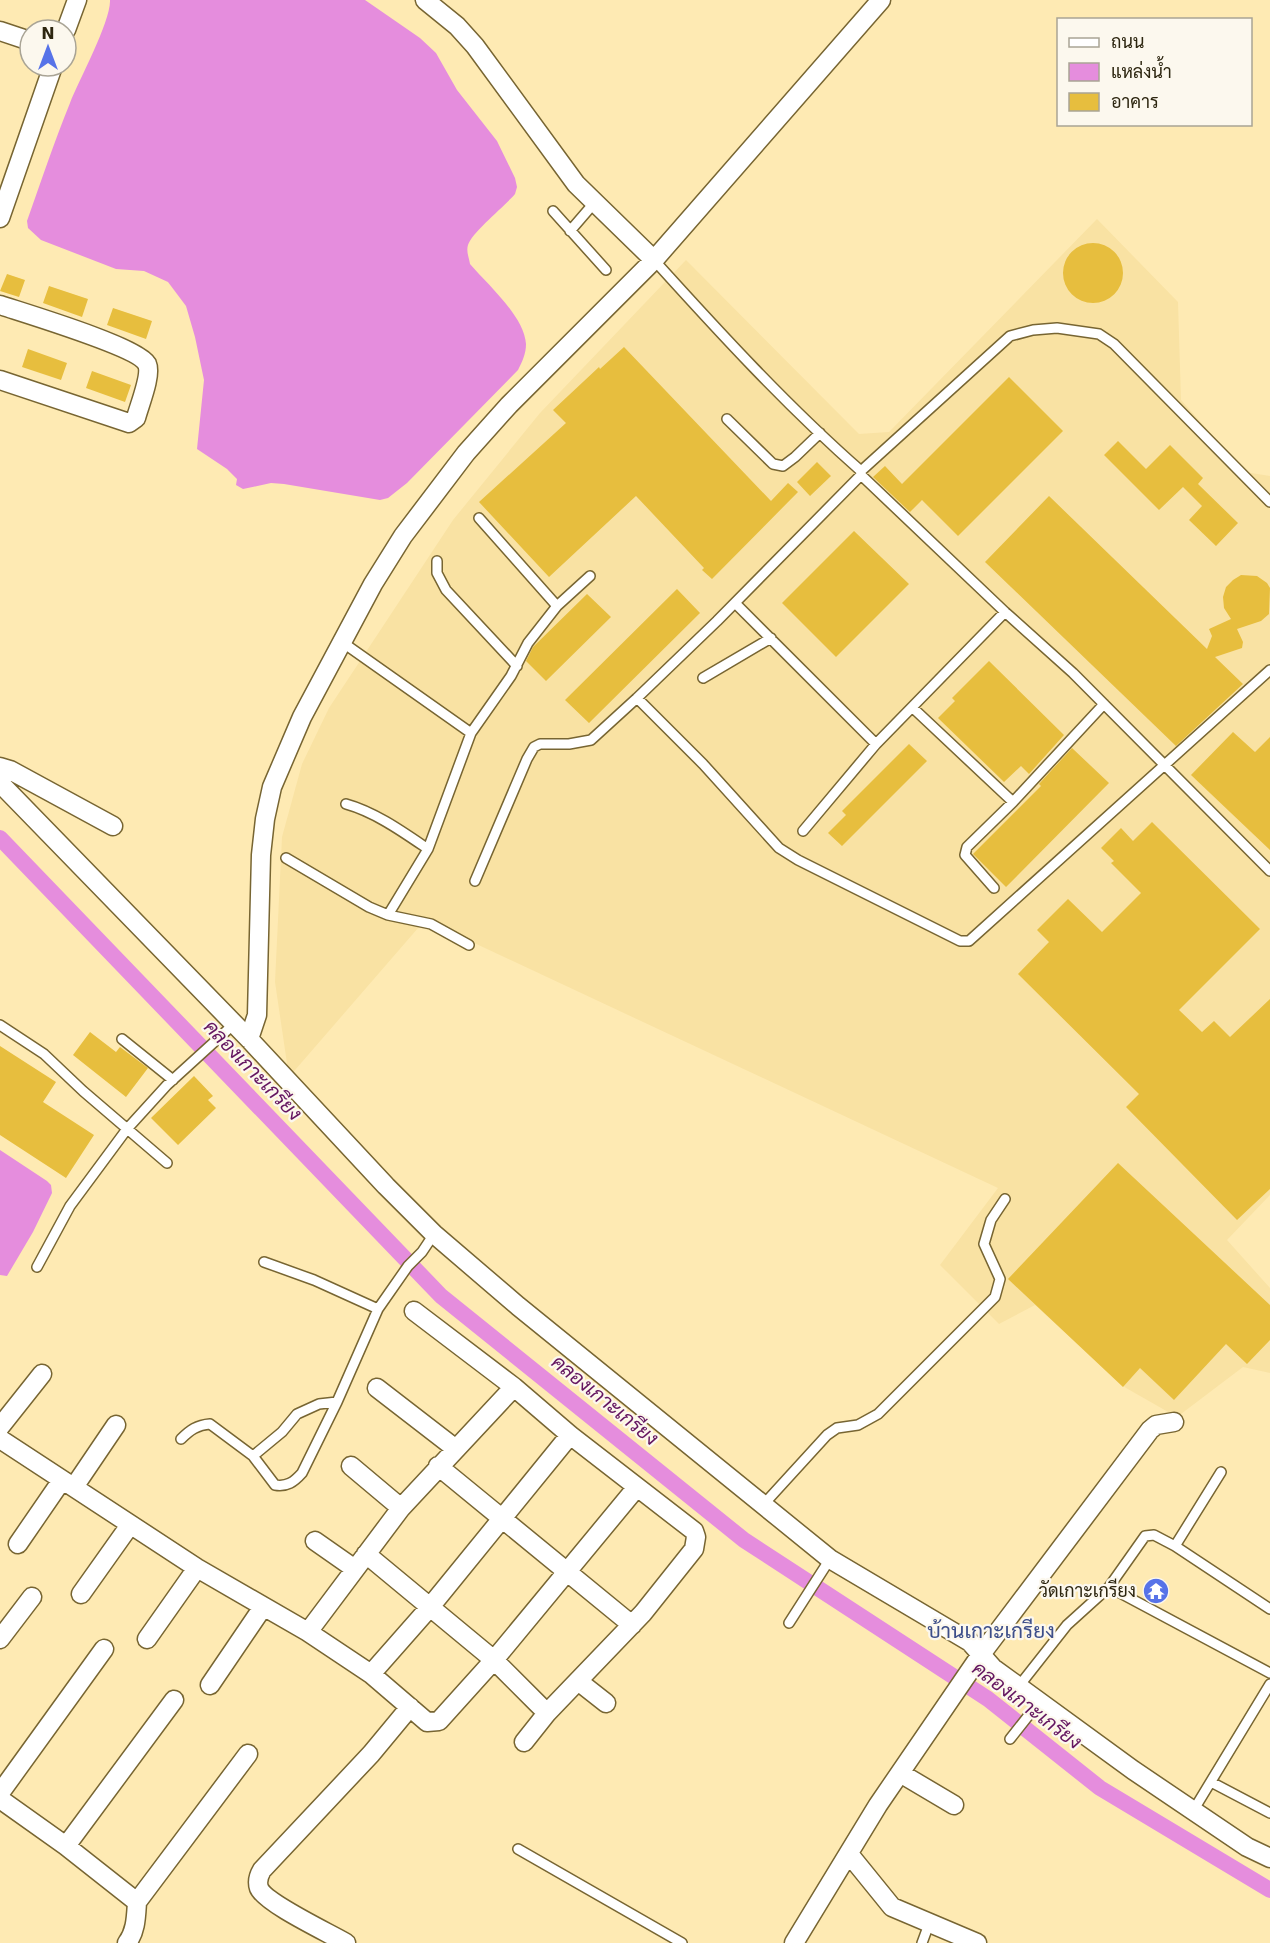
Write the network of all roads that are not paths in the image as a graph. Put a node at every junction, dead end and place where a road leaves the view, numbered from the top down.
1 (77, 0) edge
2 (425, 0) edge
3 (881, 0) edge
4 (70, 18) edge
5 (0, 31) edge
6 (18, 37) edge
7 (49, 78) edge
8 (595, 202) junction
9 (553, 211) dead end
10 (0, 218) edge
11 (570, 231) junction
12 (654, 260) junction
13 (606, 270) dead end
14 (0, 305) edge
15 (0, 380) edge
16 (726, 418) dead end
17 (820, 433) junction
18 (861, 473) junction
19 (1270, 502) edge
20 (479, 518) dead end
21 (436, 561) dead end
22 (590, 576) dead end
23 (735, 603) junction
24 (557, 606) junction
25 (1005, 612) junction
26 (771, 638) junction
27 (342, 642) junction
28 (517, 666) junction
29 (1270, 670) edge
30 (703, 678) dead end
31 (637, 698) junction
32 (1104, 704) junction
33 (913, 708) junction
34 (471, 733) junction
35 (876, 744) junction
36 (1165, 765) junction
37 (0, 767) edge
38 (0, 783) edge
39 (1013, 802) junction
40 (346, 804) dead end
41 (112, 826) dead end
42 (804, 831) dead end
43 (428, 849) junction
44 (286, 858) dead end
45 (1270, 871) edge
46 (475, 881) dead end
47 (994, 888) dead end
48 (388, 915) junction
49 (469, 945) dead end
50 (0, 1025) edge
51 (229, 1029) junction
52 (122, 1039) dead end
53 (249, 1039) junction
54 (173, 1080) junction
55 (127, 1129) junction
56 (167, 1163) dead end
57 (1005, 1199) dead end
58 (434, 1234) junction
59 (264, 1262) dead end
60 (37, 1267) dead end
61 (378, 1309) junction
62 (414, 1311) dead end
63 (42, 1374) dead end
64 (514, 1387) junction
65 (377, 1388) dead end
66 (337, 1402) junction
67 (1174, 1422) dead end
68 (116, 1425) dead end
69 (0, 1427) edge
70 (570, 1435) junction
71 (0, 1439) edge
72 (181, 1439) dead end
73 (456, 1449) junction
74 (253, 1456) junction
75 (351, 1466) dead end
76 (438, 1466) junction
77 (1221, 1472) dead end
78 (68, 1484) junction
79 (637, 1487) junction
80 (764, 1504) junction
81 (401, 1508) junction
82 (501, 1519) junction
83 (130, 1525) junction
84 (315, 1541) dead end
85 (18, 1544) dead end
86 (1175, 1546) junction
87 (366, 1554) junction
88 (827, 1564) junction
89 (197, 1568) junction
90 (355, 1569) junction
91 (567, 1571) junction
92 (1108, 1587) junction
93 (81, 1594) dead end
94 (32, 1597) dead end
95 (263, 1606) junction
96 (430, 1607) junction
97 (1270, 1609) edge
98 (789, 1623) dead end
99 (632, 1625) junction
100 (308, 1632) junction
101 (0, 1639) edge
102 (147, 1639) dead end
103 (104, 1648) dead end
104 (494, 1660) junction
105 (978, 1660) junction
106 (1270, 1673) edge
107 (371, 1674) junction
108 (578, 1680) junction
109 (1270, 1684) edge
110 (210, 1685) dead end
111 (1018, 1686) junction
112 (174, 1700) dead end
113 (606, 1703) dead end
114 (1036, 1706) junction
115 (410, 1707) junction
116 (547, 1713) junction
117 (1010, 1739) dead end
118 (524, 1742) dead end
119 (248, 1754) dead end
120 (900, 1773) junction
121 (1211, 1782) junction
122 (2, 1803) edge
123 (954, 1805) dead end
124 (1193, 1811) junction
125 (1270, 1813) edge
126 (66, 1846) junction
127 (519, 1849) dead end
128 (849, 1854) junction
129 (1270, 1858) edge
130 (137, 1902) junction
131 (929, 1924) junction
132 (133, 1941) edge
133 (346, 1943) edge
134 (682, 1943) edge
135 (794, 1943) edge
136 (922, 1943) edge
137 (977, 1943) edge

1 - 4 street
2 - 8 street
3 - 12 street
5 - 6 street
7 - 10 street
8 - 11 lane
8 - 12 street
9 - 11 lane
11 - 13 lane
12 - 17 lane
12 - 27 street
14 - 15 street
16 - 17 lane
17 - 18 lane
18 - 19 lane
18 - 23 lane
18 - 25 lane
20 - 24 lane
21 - 28 lane
22 - 24 lane
23 - 26 lane
23 - 31 lane
24 - 28 lane
25 - 32 lane
25 - 33 lane
26 - 30 lane
26 - 35 lane
27 - 34 lane
27 - 53 street
28 - 34 lane
29 - 36 lane
31 - 36 lane
31 - 46 lane
32 - 36 lane
32 - 39 lane
33 - 35 lane
33 - 39 lane
34 - 43 lane
35 - 42 lane
36 - 45 lane
37 - 41 street
38 - 51 street
39 - 47 lane
40 - 43 lane
43 - 48 lane
44 - 48 lane
48 - 49 lane
50 - 55 lane
51 - 53 street
51 - 54 lane
52 - 54 lane
53 - 58 street
54 - 55 lane
55 - 56 lane
55 - 60 lane
57 - 80 lane
58 - 61 lane
58 - 80 street
59 - 61 lane
61 - 66 lane
62 - 64 street
63 - 69 street
64 - 70 street
64 - 73 street
65 - 73 street
66 - 74 lane
66 - 74 lane
67 - 105 street
68 - 78 street
70 - 79 street
70 - 82 street
71 - 78 street
72 - 74 lane
73 - 76 street
75 - 81 street
76 - 81 street
76 - 82 street
77 - 86 lane
78 - 83 street
78 - 85 street
79 - 91 street
79 - 99 street
80 - 88 street
81 - 87 street
82 - 91 street
82 - 96 street
83 - 89 street
83 - 93 street
84 - 90 street
86 - 92 lane
86 - 97 lane
87 - 90 street
87 - 96 street
88 - 98 lane
88 - 105 street
89 - 95 street
89 - 102 street
90 - 100 street
91 - 99 street
91 - 104 street
92 - 106 lane
92 - 111 lane
94 - 101 street
95 - 100 street
95 - 110 street
96 - 104 street
96 - 107 street
99 - 108 street
100 - 107 street
103 - 122 street
104 - 115 street
104 - 116 street
105 - 111 street
105 - 120 street
107 - 115 street
108 - 113 street
108 - 116 street
109 - 121 lane
111 - 114 street
112 - 126 street
114 - 117 lane
114 - 124 street
115 - 133 street
116 - 118 street
119 - 130 street
120 - 123 street
120 - 128 street
121 - 124 lane
121 - 125 lane
122 - 126 street
124 - 129 street
126 - 130 street
127 - 134 lane
128 - 131 street
128 - 135 street
130 - 132 street
131 - 136 lane
131 - 137 street

